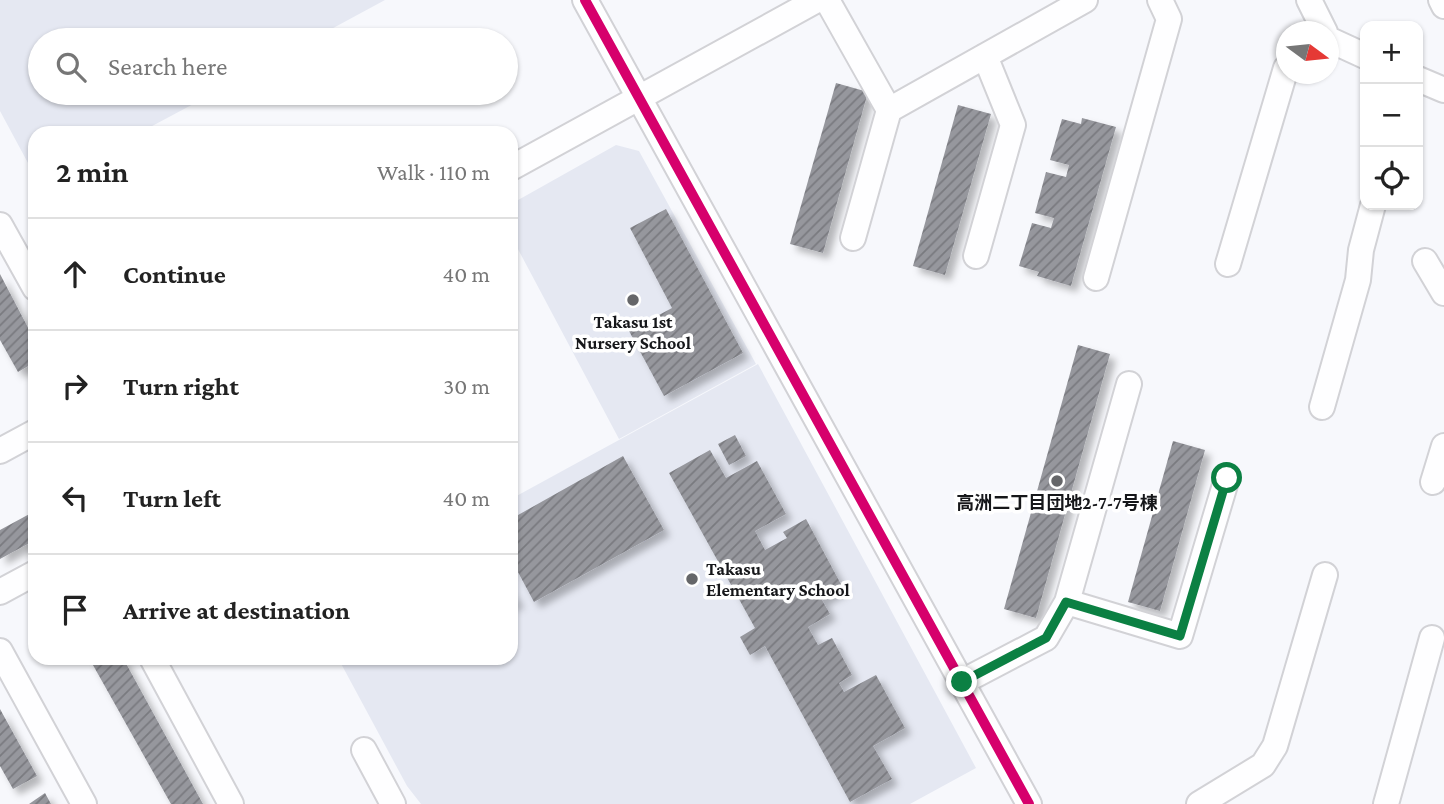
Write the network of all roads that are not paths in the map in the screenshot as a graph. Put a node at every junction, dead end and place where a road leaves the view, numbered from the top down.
1 (817, 0) edge
2 (827, 0) edge
3 (1085, 0) edge
4 (1160, 0) edge
5 (1309, 0) edge
6 (1441, 0) edge
7 (592, 2) edge
8 (1444, 6) edge
9 (1320, 21) edge
10 (1339, 44) edge
11 (1360, 54) edge
12 (985, 56) junction
13 (1423, 81) edge
14 (1281, 84) edge
15 (1444, 90) edge
16 (639, 97) junction
17 (889, 110) junction
18 (518, 164) edge
19 (1372, 210) edge
20 (0, 225) edge
21 (853, 238) dead end
22 (976, 256) dead end
23 (1425, 261) dead end
24 (1228, 264) dead end
25 (28, 275) edge
26 (1096, 278) dead end
27 (1444, 293) edge
28 (1129, 384) dead end
29 (1322, 407) dead end
30 (28, 436) edge
31 (1444, 446) edge
32 (0, 451) edge
33 (1227, 478) dead end
34 (1433, 482) dead end
35 (1325, 575) dead end
36 (28, 577) edge
37 (0, 592) edge
38 (1066, 602) junction
39 (1432, 638) dead end
40 (0, 651) edge
41 (156, 665) edge
42 (962, 682) junction
43 (364, 750) dead end
44 (84, 804) edge
45 (231, 804) edge
46 (393, 804) edge
47 (1029, 804) edge
48 (1199, 804) edge
49 (1386, 804) edge

1 - 16 street
2 - 17 street
3 - 12 street
4 - 26 street
5 - 9 street
6 - 8 street
7 - 16 street
10 - 11 street
12 - 17 street
12 - 22 street
13 - 15 street
14 - 24 street
16 - 18 street
16 - 42 street
17 - 21 street
19 - 29 street
20 - 25 street
23 - 27 street
28 - 38 street
30 - 32 street
31 - 34 street
33 - 38 street
35 - 48 street
36 - 37 street
38 - 42 street
39 - 49 street
40 - 44 street
41 - 45 street
42 - 47 street
43 - 46 street

